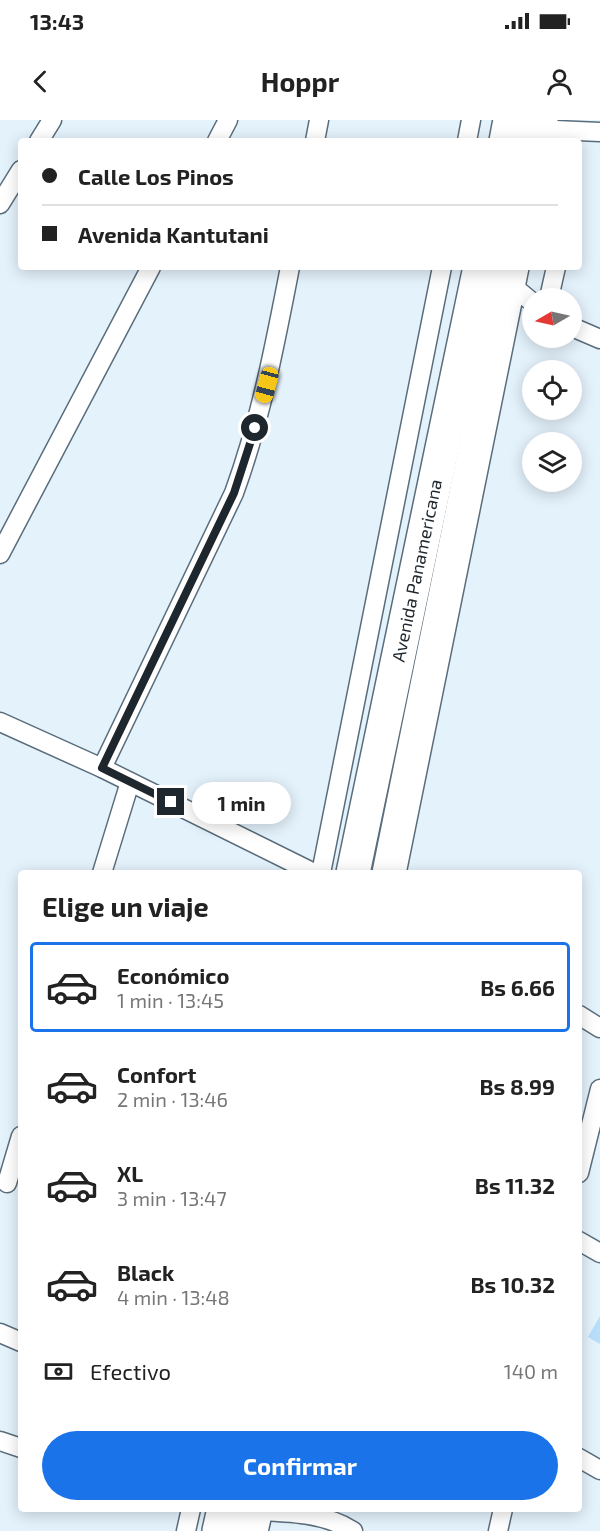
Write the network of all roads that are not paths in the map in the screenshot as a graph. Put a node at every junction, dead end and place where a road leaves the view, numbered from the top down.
1 (52, 120) edge
2 (228, 120) edge
3 (319, 120) edge
4 (471, 120) edge
5 (523, 127) edge
6 (586, 133) edge
7 (41, 138) edge
8 (219, 138) edge
9 (316, 138) edge
10 (468, 138) edge
11 (18, 175) edge
12 (0, 204) edge
13 (149, 270) edge
14 (289, 270) edge
15 (441, 270) edge
16 (479, 270) edge
17 (554, 270) edge
18 (518, 284) edge
19 (551, 288) edge
20 (582, 331) edge
21 (600, 339) edge
22 (0, 554) edge
23 (0, 722) edge
24 (102, 768) junction
25 (130, 782) junction
26 (103, 870) edge
27 (308, 870) edge
28 (322, 870) edge
29 (354, 870) edge
30 (390, 870) edge
31 (582, 1017) edge
32 (600, 1028) edge
33 (600, 1089) edge
34 (18, 1148) edge
35 (582, 1161) edge
36 (9, 1184) edge
37 (582, 1243) edge
38 (600, 1253) edge
39 (0, 1333) edge
40 (18, 1341) edge
41 (0, 1441) edge
42 (18, 1447) edge
43 (582, 1460) edge
44 (600, 1470) edge
45 (190, 1512) edge
46 (502, 1512) edge
47 (246, 1515) edge
48 (186, 1531) edge
49 (219, 1531) edge
50 (353, 1531) edge
51 (498, 1531) edge

1 - 7 street
2 - 8 street
3 - 9 street
4 - 10 street
5 - 6 street
11 - 12 street
13 - 22 street
14 - 24 street
15 - 28 street
16 - 29 highway, Avenida Panamericana
17 - 19 street
18 - 30 highway, Avenida Panamericana
20 - 21 street
23 - 24 street
24 - 25 street
25 - 26 street
25 - 27 street
31 - 32 street
33 - 35 street
34 - 36 street
37 - 38 street
39 - 40 street
41 - 42 street
43 - 44 street
45 - 48 street
46 - 51 street
47 - 49 highway
47 - 50 street

